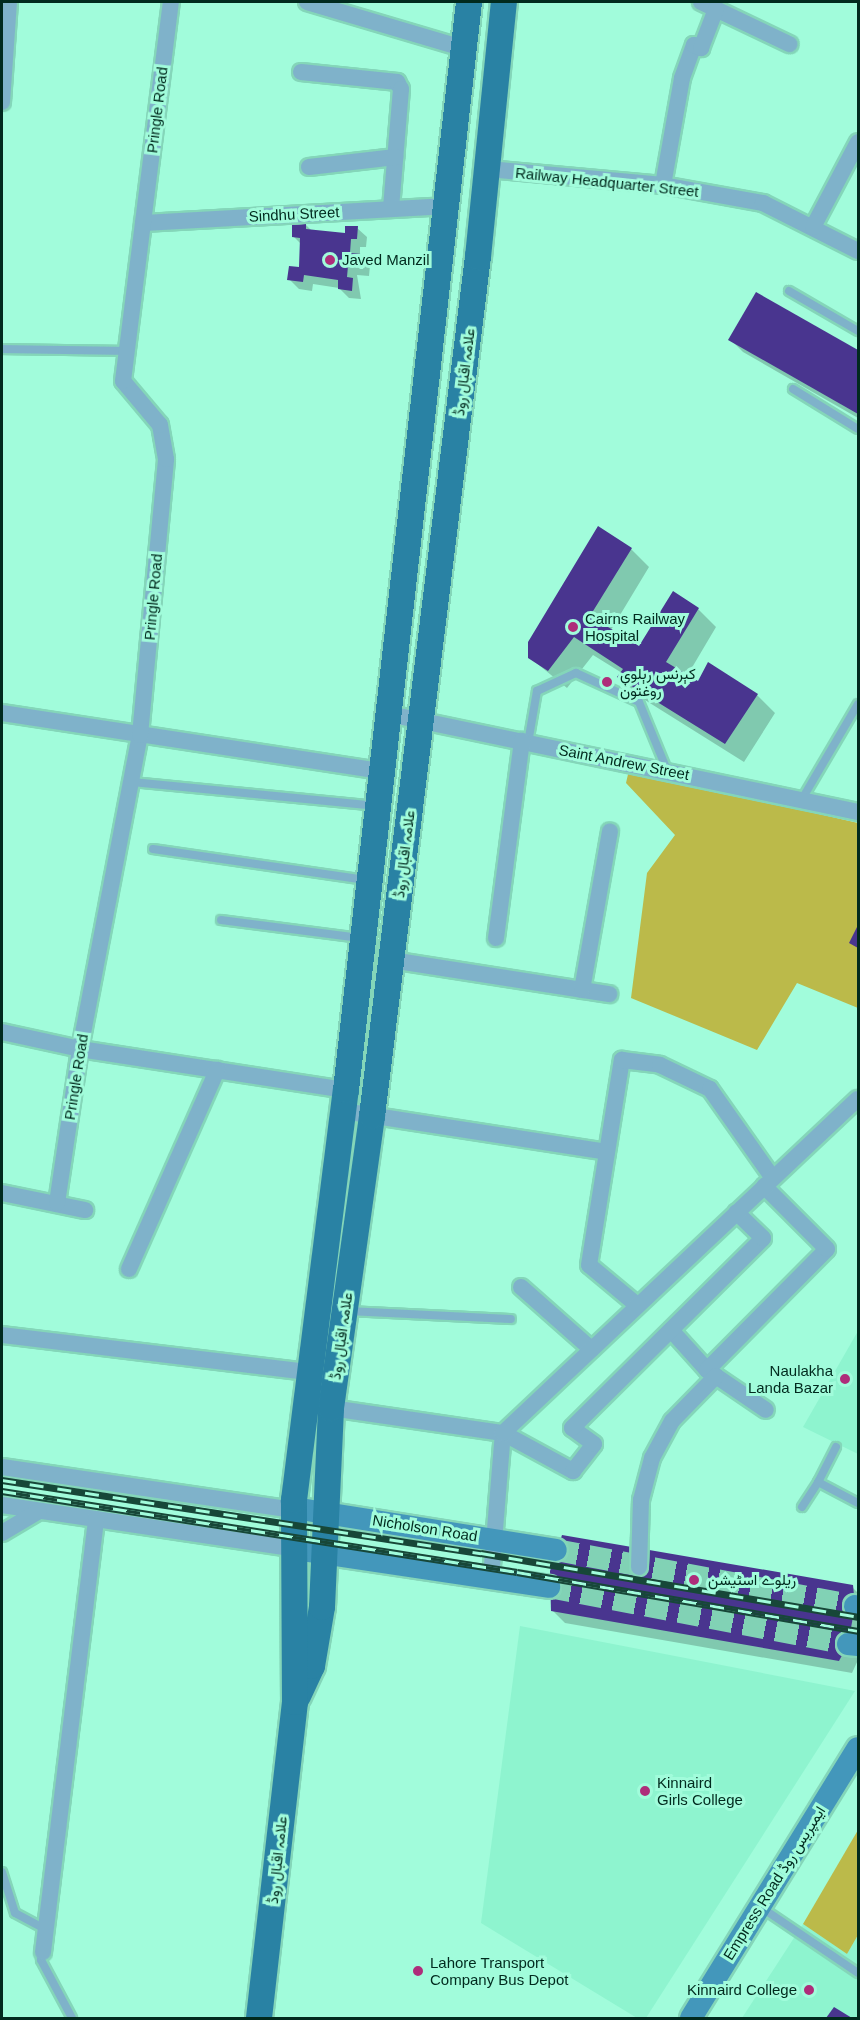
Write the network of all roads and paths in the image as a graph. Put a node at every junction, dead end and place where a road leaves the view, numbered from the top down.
1 (9, 2) edge
2 (171, 2) edge
3 (307, 2) edge
4 (469, 2) edge
5 (504, 2) edge
6 (709, 5) edge
7 (789, 44) dead end
8 (462, 48) junction
9 (301, 72) dead end
10 (2, 102) edge
11 (858, 142) edge
12 (395, 158) junction
13 (309, 167) dead end
14 (488, 169) junction
15 (663, 185) junction
16 (445, 206) junction
17 (391, 209) junction
18 (143, 223) junction
19 (813, 227) junction
20 (858, 251) edge
21 (789, 291) dead end
22 (858, 331) edge
23 (2, 349) edge
24 (127, 351) junction
25 (793, 389) dead end
26 (858, 429) edge
27 (858, 704) edge
28 (2, 713) edge
29 (389, 714) junction
30 (421, 721) junction
31 (140, 735) junction
32 (525, 742) junction
33 (667, 770) junction
34 (382, 771) junction
35 (132, 782) junction
36 (802, 799) junction
37 (379, 806) junction
38 (858, 812) edge
39 (610, 831) dead end
40 (153, 849) dead end
41 (370, 880) junction
42 (221, 920) dead end
43 (496, 938) dead end
44 (363, 939) junction
45 (391, 960) junction
46 (582, 990) junction
47 (609, 994) dead end
48 (2, 1032) edge
49 (80, 1049) junction
50 (218, 1070) junction
51 (858, 1099) edge
52 (345, 1101) junction
53 (372, 1116) junction
54 (607, 1152) junction
55 (768, 1182) junction
56 (2, 1193) edge
57 (57, 1203) junction
58 (85, 1210) dead end
59 (736, 1212) junction
60 (129, 1269) dead end
61 (521, 1287) dead end
62 (637, 1305) junction
63 (344, 1311) junction
64 (511, 1319) dead end
65 (671, 1330) junction
66 (2, 1335) edge
67 (591, 1349) junction
68 (308, 1372) junction
69 (712, 1373) junction
70 (331, 1408) junction
71 (766, 1410) dead end
72 (503, 1433) junction
73 (836, 1447) dead end
74 (2, 1467) edge
75 (818, 1482) junction
76 (858, 1503) edge
77 (2, 1505) edge
78 (294, 1508) junction
79 (802, 1508) dead end
80 (39, 1511) junction
81 (323, 1511) junction
82 (96, 1519) junction
83 (2, 1533) edge
84 (495, 1539) junction
85 (296, 1549) junction
86 (556, 1550) tunnel mouth
87 (327, 1551) junction
88 (639, 1567) dead end
89 (490, 1578) junction
90 (549, 1587) tunnel mouth
91 (295, 1702) junction
92 (858, 1748) edge
93 (2, 1872) edge
94 (759, 1906) junction
95 (45, 1929) junction
96 (43, 1952) joint
97 (858, 1973) edge
98 (72, 2019) edge
99 (259, 2019) edge
100 (691, 2019) edge

1 - 10 street
2 - 18 street, Pringle Road
3 - 8 street
4 - 8 main road, علامہ اقبال روڈ
5 - 14 main road, علامہ اقبال روڈ
6 - 7 street
6 - 15 street
8 - 16 main road, علامہ اقبال روڈ
9 - 12 street
11 - 19 street
12 - 13 street
12 - 17 street
14 - 15 street, Railway Headquarter Street
14 - 30 main road, علامہ اقبال روڈ
15 - 19 street, Railway Headquarter Street
16 - 17 street, Sindhu Street
16 - 29 main road, علامہ اقبال روڈ
17 - 18 street, Sindhu Street
18 - 24 street, Pringle Road
19 - 20 street, Railway Headquarter Street
21 - 22 lane
23 - 24 lane
24 - 31 street, Pringle Road
25 - 26 lane
27 - 36 lane
28 - 31 street
29 - 30 street, Saint Andrew Street
29 - 34 main road, علامہ اقبال روڈ
30 - 32 street, Saint Andrew Street
30 - 45 main road, علامہ اقبال روڈ
31 - 34 street
31 - 35 street, Pringle Road
32 - 33 street, Saint Andrew Street
32 - 33 lane
32 - 43 street
33 - 36 street, Saint Andrew Street
34 - 37 main road, علامہ اقبال روڈ
35 - 37 lane
35 - 49 street, Pringle Road
36 - 38 street, Saint Andrew Street
37 - 41 main road, علامہ اقبال روڈ
39 - 46 street
40 - 41 lane
41 - 44 main road, علامہ اقبال روڈ
42 - 44 lane
44 - 52 main road, علامہ اقبال روڈ
45 - 46 street
45 - 53 main road, علامہ اقبال روڈ
46 - 47 street
48 - 49 street
49 - 50 street
49 - 57 street, Pringle Road
50 - 52 street
50 - 60 street
51 - 55 street
52 - 53 street
52 - 68 main road, علامہ اقبال روڈ
53 - 54 street
53 - 63 main road, علامہ اقبال روڈ
54 - 55 street
54 - 62 street
55 - 59 street
55 - 69 street
56 - 57 street
57 - 58 street
59 - 62 street
59 - 65 street
61 - 67 street
62 - 67 street
63 - 64 lane
63 - 70 main road, علامہ اقبال روڈ
65 - 69 street
65 - 72 street
66 - 68 street
67 - 72 street
68 - 78 main road, علامہ اقبال روڈ
69 - 71 street
69 - 88 street
70 - 72 street
70 - 81 main road, علامہ اقبال روڈ
72 - 84 street
73 - 75 lane
74 - 78 street
75 - 76 lane
75 - 79 lane
77 - 80 street
78 - 81 main road, Nicholson Road
78 - 85 main road, علامہ اقبال روڈ
80 - 82 street
80 - 83 street
81 - 84 main road, Nicholson Road
81 - 87 main road, علامہ اقبال روڈ
82 - 85 street
82 - 95 street
84 - 86 main road, Nicholson Road
84 - 89 street
85 - 87 main road
85 - 91 main road, علامہ اقبال روڈ
87 - 89 main road
87 - 91 main road, علامہ اقبال روڈ
89 - 90 main road
91 - 99 main road, علامہ اقبال روڈ
92 - 94 main road, Empress Road ایمپریس روڈ
93 - 95 lane
94 - 97 lane
94 - 100 main road, Empress Road ایمپریس روڈ
95 - 96 street
96 - 98 lane

